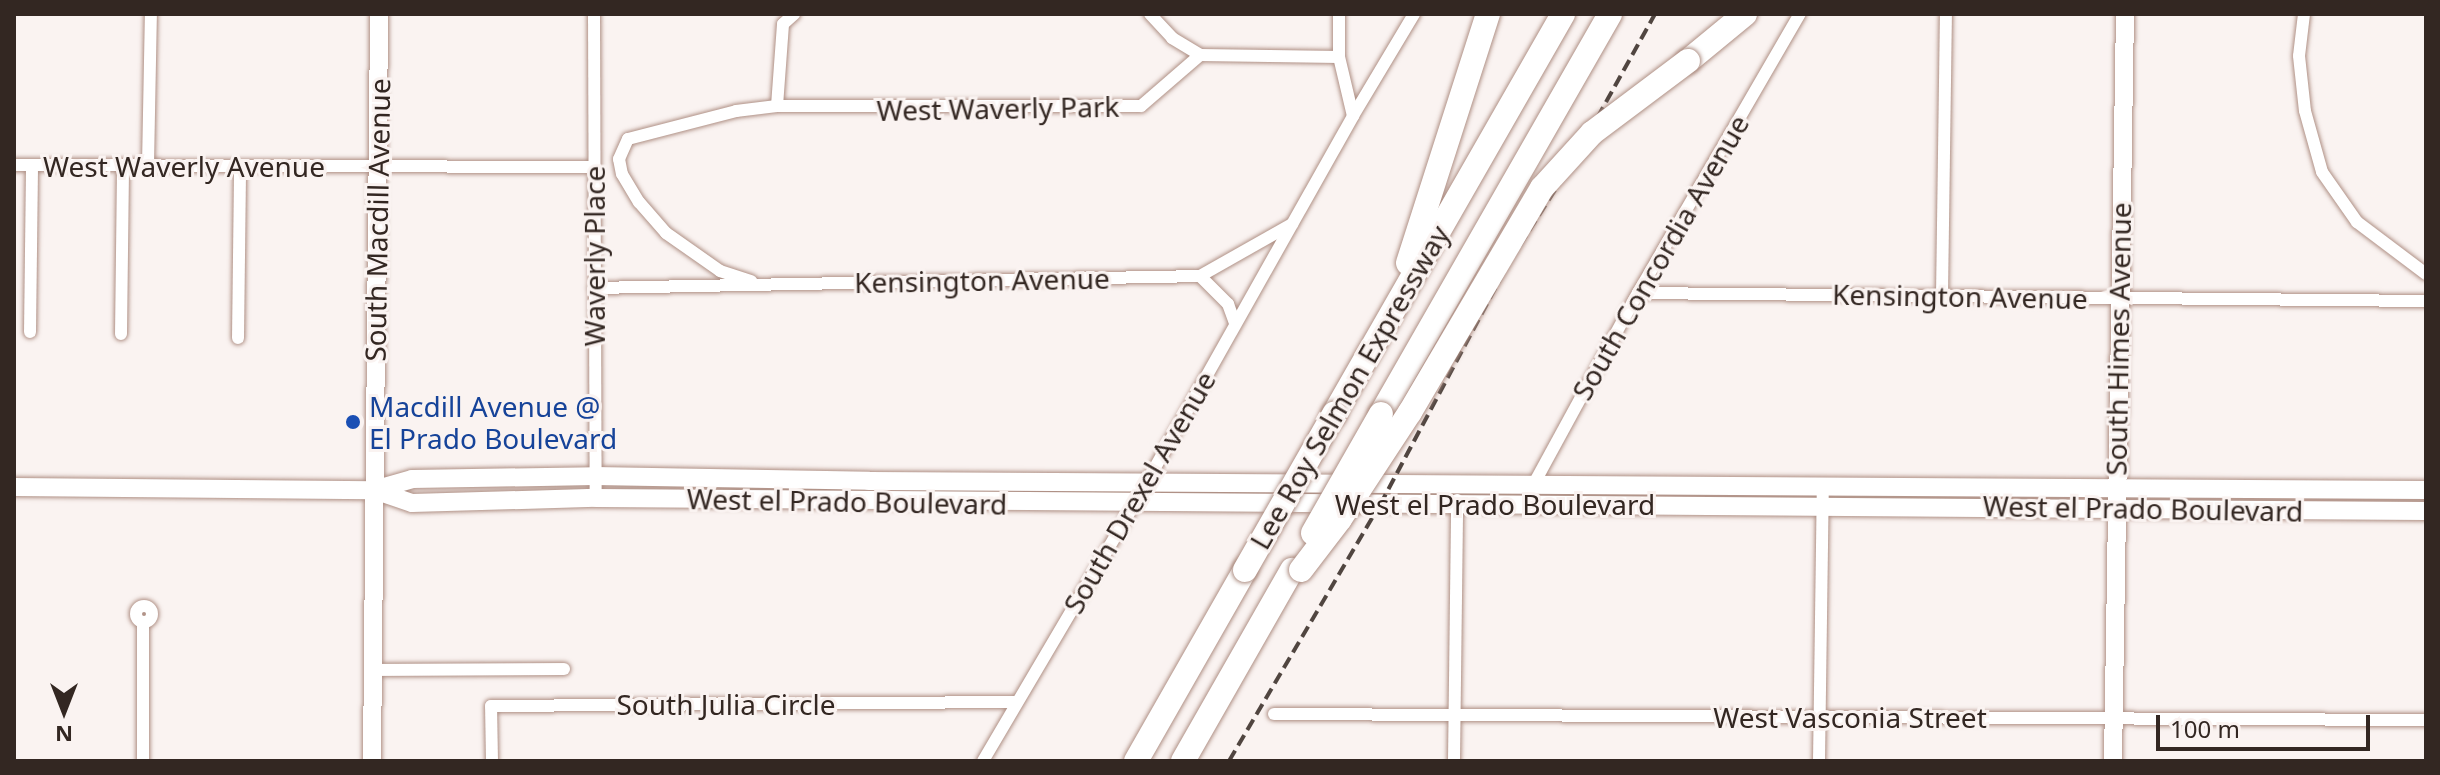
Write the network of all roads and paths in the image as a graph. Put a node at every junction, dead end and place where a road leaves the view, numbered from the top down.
1 (151, 14) edge
2 (379, 14) edge
3 (594, 14) edge
4 (794, 14) edge
5 (1150, 14) edge
6 (1339, 14) edge
7 (1414, 14) edge
8 (1488, 14) edge
9 (1563, 14) edge
10 (1610, 14) edge
11 (1745, 14) edge
12 (1800, 14) edge
13 (1946, 14) edge
14 (2125, 14) edge
15 (2304, 14) edge
16 (1200, 55) junction
17 (1339, 57) junction
18 (777, 106) junction
19 (1353, 116) junction
20 (619, 159) junction
21 (594, 162) junction
22 (14, 165) edge
23 (32, 165) junction
24 (123, 165) junction
25 (148, 165) junction
26 (240, 166) junction
27 (377, 167) junction
28 (1294, 222) junction
29 (2426, 274) edge
30 (1200, 276) junction
31 (763, 285) junction
32 (594, 288) junction
33 (1638, 293) junction
34 (1942, 296) junction
35 (2119, 298) junction
36 (2426, 301) edge
37 (1389, 318) junction
38 (1235, 323) junction
39 (30, 332) dead end
40 (121, 334) dead end
41 (238, 338) dead end
42 (595, 476) junction
43 (869, 481) junction
44 (1147, 481) junction
45 (1457, 483) junction
46 (1533, 483) junction
47 (14, 487) edge
48 (2116, 489) junction
49 (374, 490) junction
50 (2323, 490) junction
51 (2426, 490) edge
52 (1823, 495) junction
53 (596, 498) junction
54 (869, 501) junction
55 (1135, 503) junction
56 (1528, 504) junction
57 (1457, 505) junction
58 (2115, 508) junction
59 (2323, 510) junction
60 (2426, 511) edge
61 (1292, 575) junction
62 (143, 622) dead end
63 (564, 669) dead end
64 (372, 670) junction
65 (1017, 702) junction
66 (1274, 714) dead end
67 (1454, 715) junction
68 (1820, 717) junction
69 (2113, 718) junction
70 (2426, 720) edge
71 (143, 761) edge
72 (372, 761) edge
73 (492, 761) edge
74 (983, 761) edge
75 (1136, 761) edge
76 (1183, 761) edge
77 (1454, 761) edge
78 (1819, 761) edge
79 (2113, 761) edge

1 - 25 street
2 - 27 street, South Macdill Avenue
3 - 21 street, Waverly Place
4 - 18 street
5 - 16 street
6 - 17 street
7 - 19 street
8 - 37 highway
9 - 37 highway, Lee Roy Selmon Expressway
10 - 61 highway, Lee Roy Selmon Expressway, bridge
11 - 61 highway, bridge
12 - 33 street, South Concordia Avenue
13 - 34 street
14 - 35 street, South Himes Avenue
15 - 29 street
16 - 17 street
16 - 18 street, West Waverly Park
17 - 19 street
18 - 20 street
19 - 28 street, South Drexel Avenue
20 - 21 street, West Waverly Avenue
20 - 31 street, Kensington Avenue
21 - 27 street, West Waverly Avenue
21 - 32 street, Waverly Place
22 - 23 street, West Waverly Avenue
23 - 24 street, West Waverly Avenue
23 - 39 street
24 - 25 street, West Waverly Avenue
24 - 40 street
25 - 26 street, West Waverly Avenue
26 - 27 street, West Waverly Avenue
26 - 41 street
27 - 49 street, South Macdill Avenue
28 - 30 street, Kensington Avenue
28 - 38 street, South Drexel Avenue
30 - 31 street, Kensington Avenue
30 - 38 street
31 - 32 street, Kensington Avenue
32 - 42 street, Waverly Place
33 - 34 street, Kensington Avenue
33 - 46 street, South Concordia Avenue
34 - 35 street, Kensington Avenue
35 - 36 street, Kensington Avenue
35 - 48 street, South Himes Avenue
37 - 75 highway, Lee Roy Selmon Expressway, bridge
38 - 44 street, South Drexel Avenue
42 - 43 street, West el Prado Boulevard
42 - 49 street, West el Prado Boulevard
42 - 53 street, Waverly Place
43 - 44 street, West el Prado Boulevard
43 - 54 street
44 - 45 street, West el Prado Boulevard
44 - 55 street, South Drexel Avenue
45 - 46 street, West el Prado Boulevard
45 - 57 street
46 - 52 street, West el Prado Boulevard
46 - 56 street, South Concordia Avenue
47 - 49 street, West el Prado Boulevard
48 - 50 street, West el Prado Boulevard
48 - 52 street, West el Prado Boulevard
48 - 58 street, South Himes Avenue
49 - 53 street, West el Prado Boulevard
49 - 64 street, South Macdill Avenue
50 - 51 street, West el Prado Boulevard
50 - 59 street
52 - 56 street, West el Prado Boulevard
52 - 58 street, West el Prado Boulevard
52 - 68 street
53 - 54 street, West el Prado Boulevard
54 - 55 street, West el Prado Boulevard
55 - 57 street, West el Prado Boulevard
55 - 65 street, South Drexel Avenue
56 - 57 street, West el Prado Boulevard
57 - 67 street
58 - 59 street, West el Prado Boulevard
58 - 69 street, South Himes Avenue
59 - 60 street, West el Prado Boulevard
61 - 76 highway, Lee Roy Selmon Expressway
62 - 71 street
63 - 64 street
64 - 72 street, South Macdill Avenue
65 - 73 street, South Julia Circle
65 - 74 street, South Drexel Avenue
66 - 67 street, West Vasconia Street
67 - 68 street, West Vasconia Street
67 - 77 street
68 - 69 street, West Vasconia Street
68 - 78 street
69 - 70 street, West Vasconia Street
69 - 79 street, South Himes Avenue

